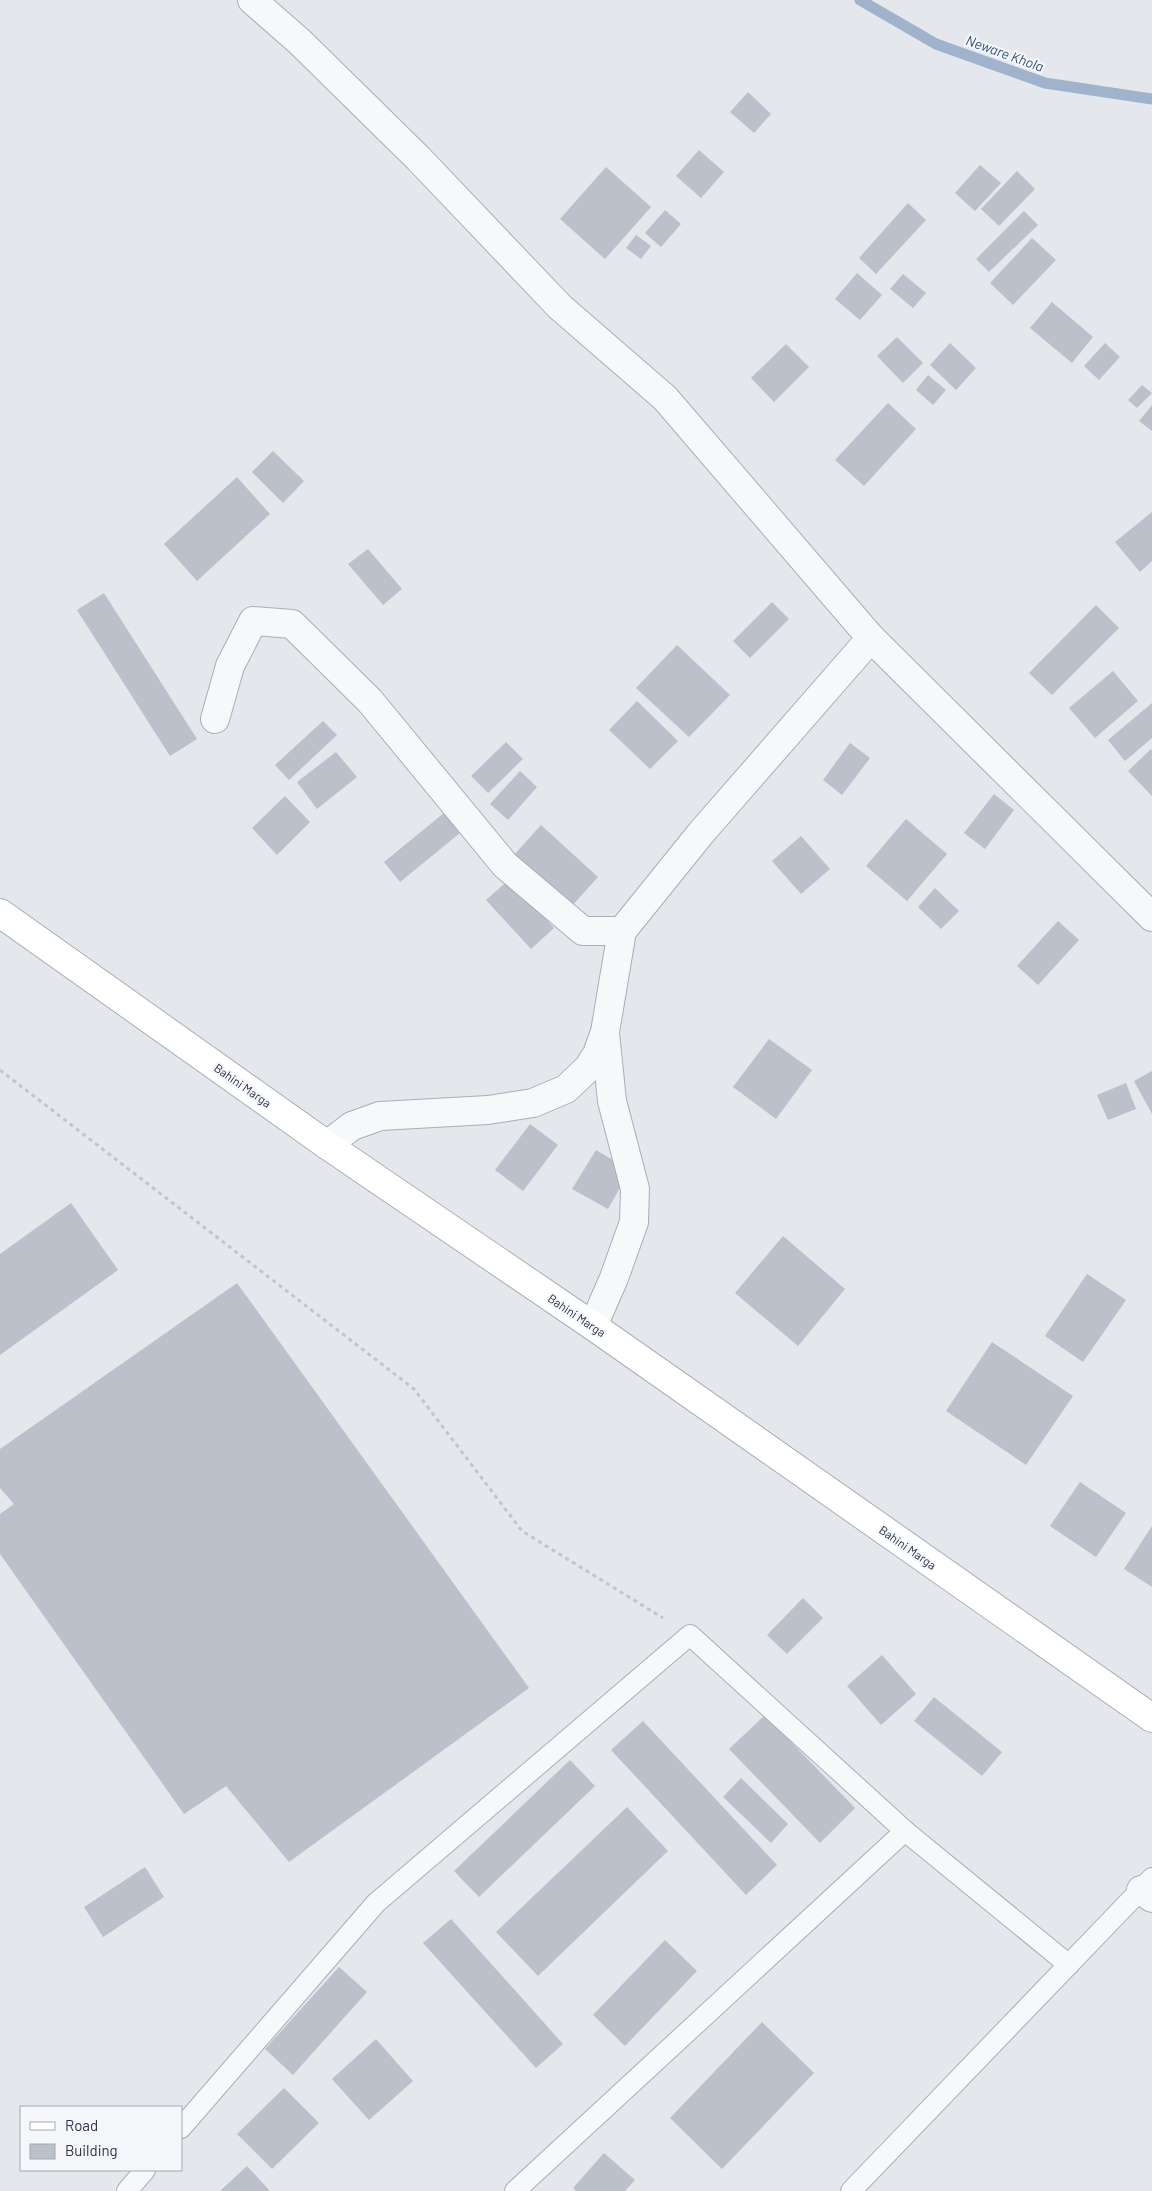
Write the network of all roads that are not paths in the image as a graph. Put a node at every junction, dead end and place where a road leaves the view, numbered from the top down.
1 (252, 0) edge
2 (871, 638) junction
3 (215, 719) dead end
4 (0, 913) edge
5 (1152, 917) edge
6 (622, 931) junction
7 (605, 1032) junction
8 (327, 1145) junction
9 (593, 1326) junction
10 (1152, 1718) edge
11 (905, 1831) junction
12 (1148, 1889) edge
13 (1069, 1964) junction
14 (182, 2127) edge
15 (144, 2171) edge
16 (127, 2191) edge
17 (515, 2191) edge
18 (851, 2191) edge

1 - 2 street
2 - 5 street
2 - 6 street
3 - 6 street
4 - 8 street, Bahini Marga
6 - 7 street
7 - 8 street
7 - 9 street
8 - 9 street, Bahini Marga
9 - 10 street, Bahini Marga
11 - 13 lane
11 - 14 lane
11 - 17 lane
12 - 13 lane
13 - 18 lane
15 - 16 lane

